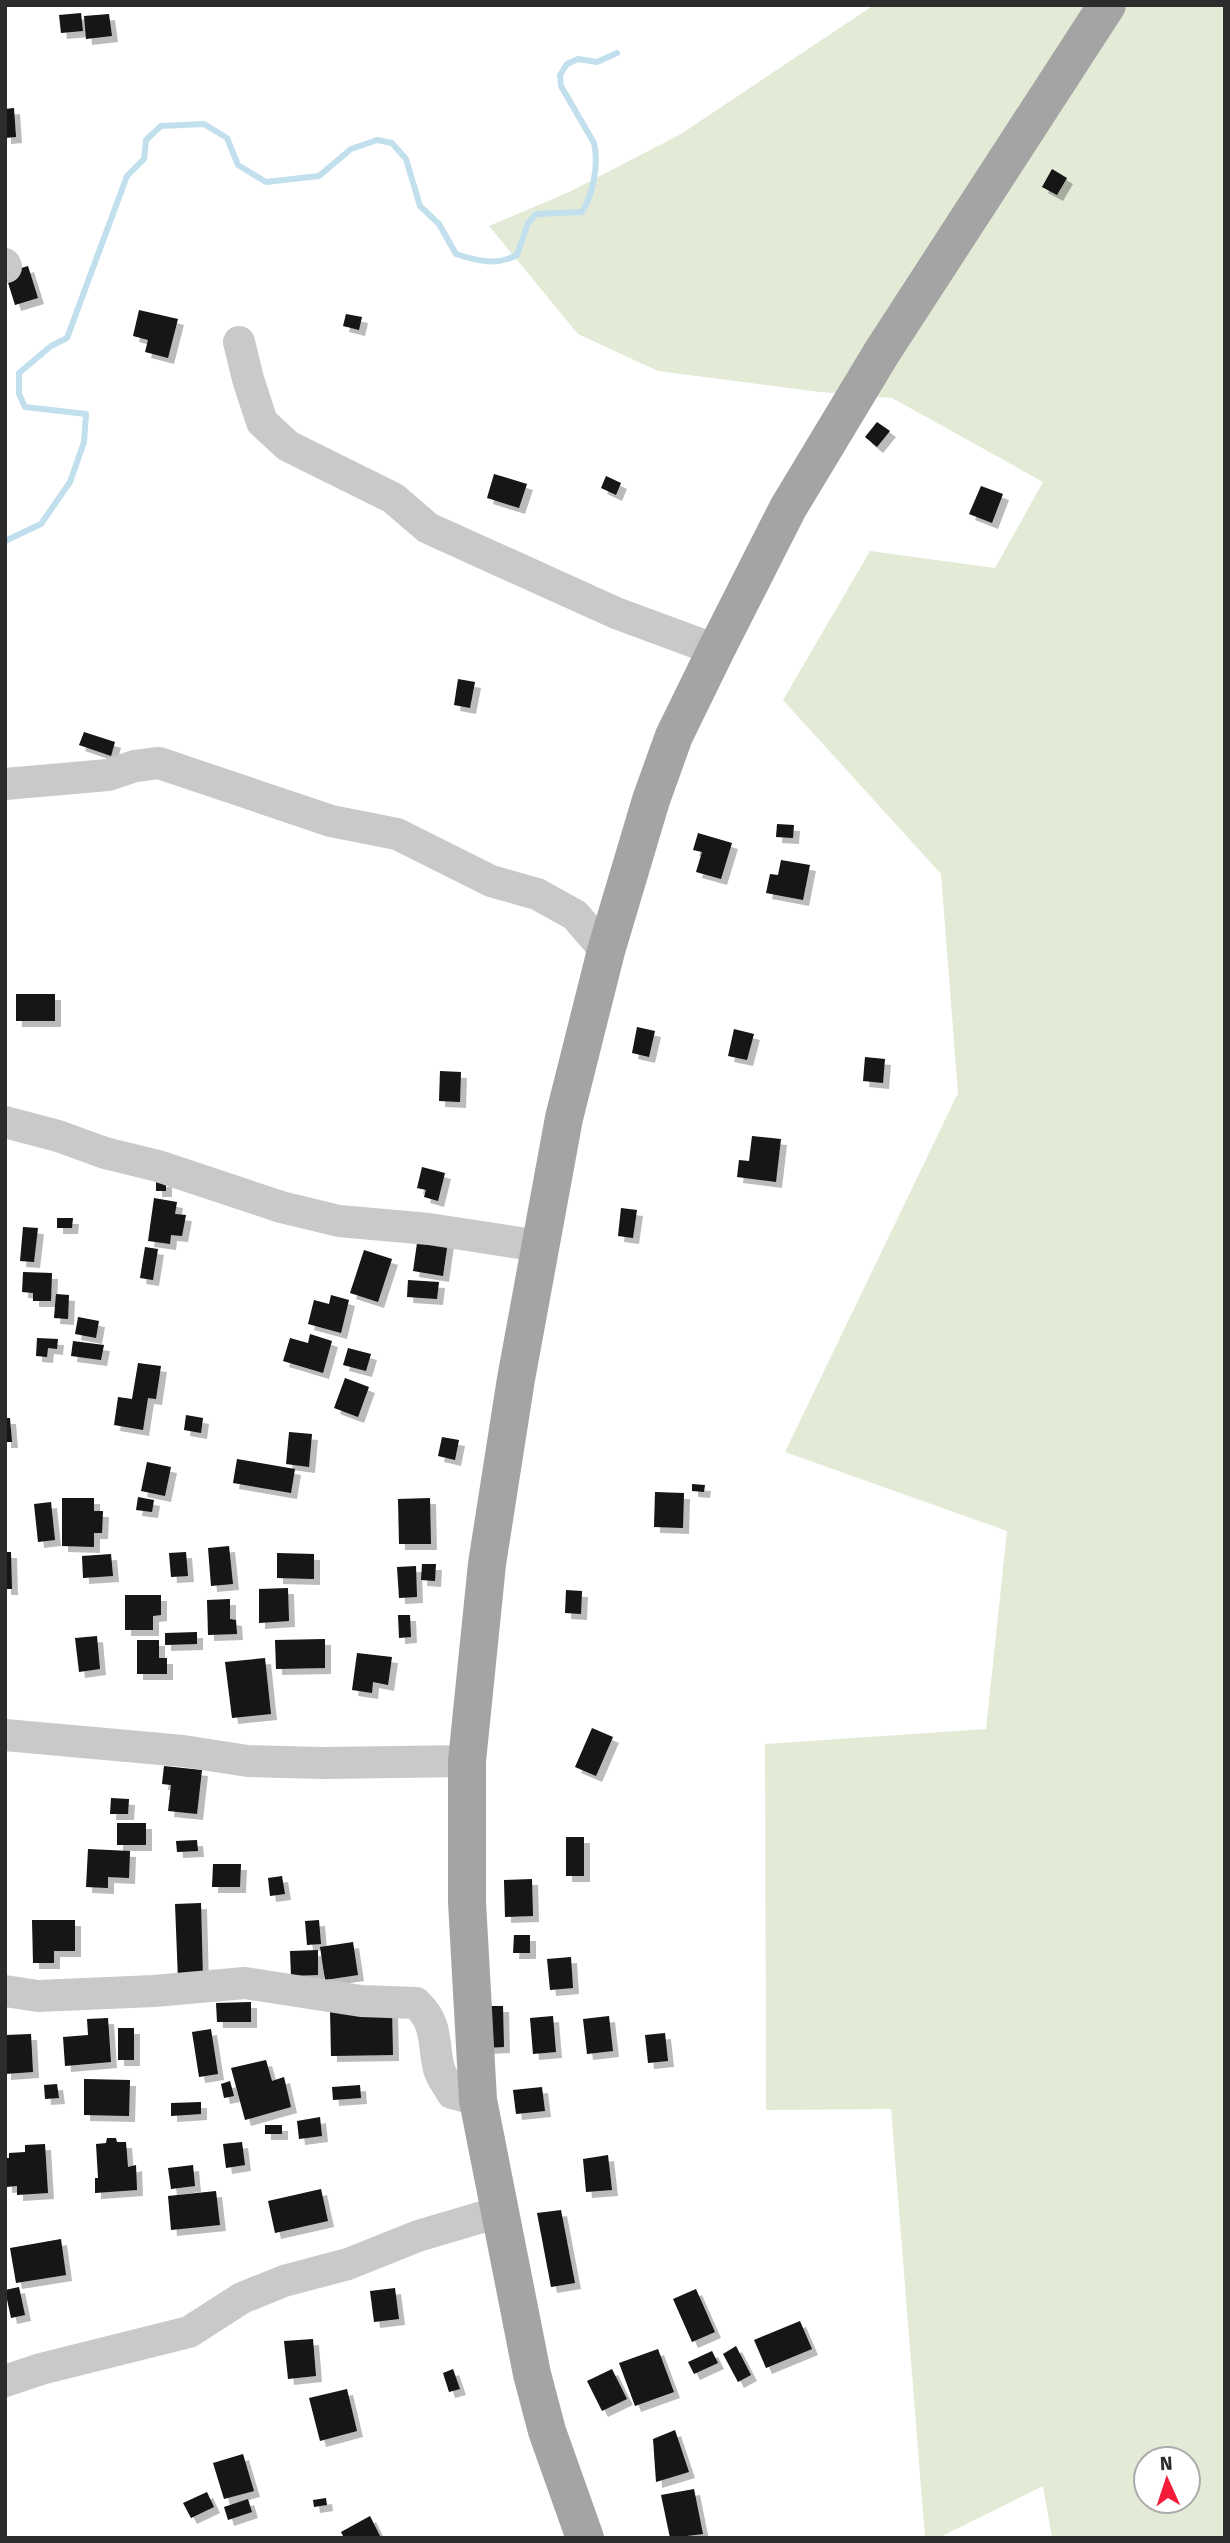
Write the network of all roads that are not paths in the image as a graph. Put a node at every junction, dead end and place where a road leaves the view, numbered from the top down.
1 (1107, 5) edge
2 (239, 342) dead end
3 (716, 650) junction
4 (5, 784) edge
5 (606, 951) junction
6 (5, 1122) edge
7 (539, 1246) junction
8 (5, 1735) edge
9 (467, 1761) junction
10 (5, 1991) edge
11 (478, 2100) junction
12 (499, 2212) junction
13 (5, 2381) edge
14 (580, 2537) edge

1 - 3 main road
2 - 3 street
3 - 5 main road
4 - 5 street
5 - 7 main road
6 - 7 street
7 - 9 main road
8 - 9 street
9 - 11 main road
10 - 11 street
11 - 12 main road
12 - 13 street
12 - 14 main road

